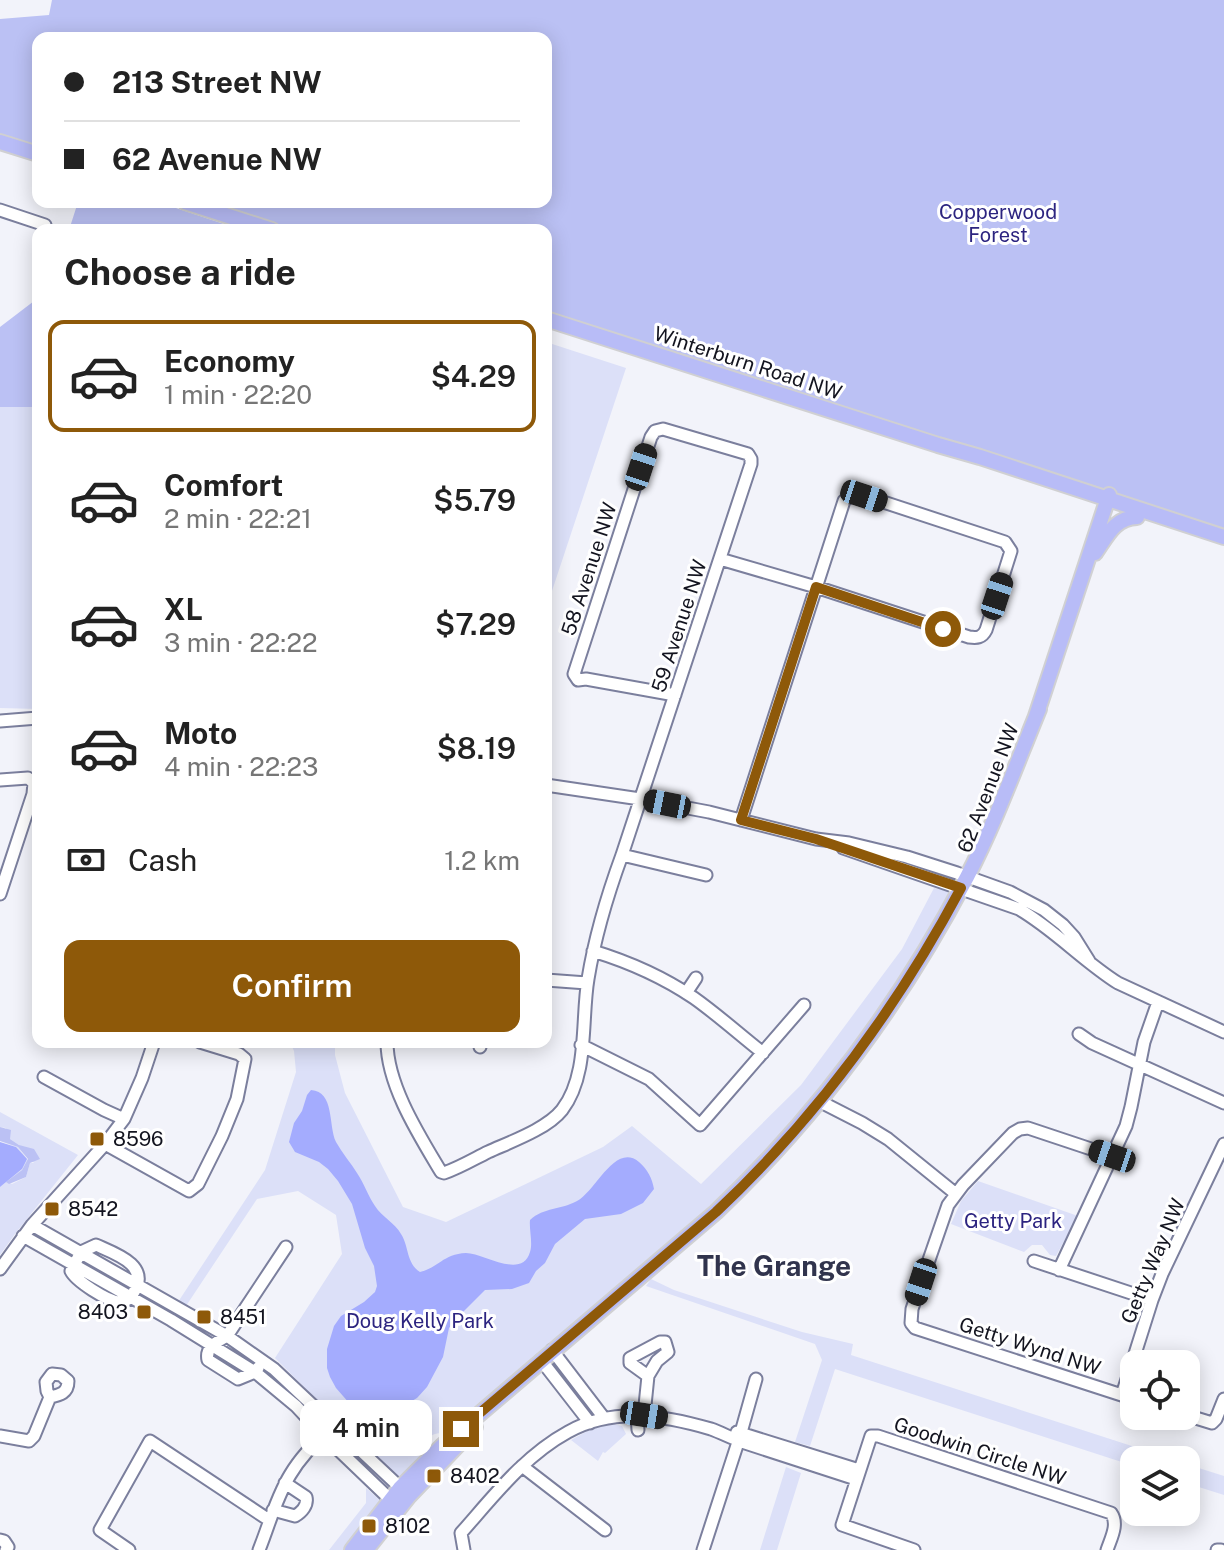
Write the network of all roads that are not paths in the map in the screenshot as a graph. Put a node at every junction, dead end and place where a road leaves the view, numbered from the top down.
1 (0, 142) edge
2 (32, 152) edge
3 (204, 208) edge
4 (0, 210) edge
5 (42, 224) edge
6 (253, 224) edge
7 (552, 321) edge
8 (751, 464) joint
9 (1107, 500) junction
10 (1137, 517) junction
11 (1224, 537) edge
12 (1224, 545) edge
13 (720, 559) junction
14 (1085, 567) junction
15 (816, 587) junction
16 (675, 695) junction
17 (32, 718) edge
18 (0, 721) edge
19 (0, 780) edge
20 (32, 781) edge
21 (552, 786) edge
22 (32, 797) edge
23 (640, 799) junction
24 (741, 820) junction
25 (622, 855) junction
26 (706, 875) dead end
27 (968, 884) junction
28 (0, 894) edge
29 (593, 951) junction
30 (696, 978) dead end
31 (552, 980) edge
32 (587, 983) junction
33 (686, 993) junction
34 (1158, 1002) junction
35 (804, 1005) dead end
36 (1224, 1032) edge
37 (1079, 1034) dead end
38 (581, 1045) junction
39 (152, 1048) edge
40 (220, 1048) edge
41 (388, 1048) edge
42 (763, 1053) junction
43 (1139, 1063) junction
44 (44, 1077) dead end
45 (823, 1103) junction
46 (1224, 1103) edge
47 (124, 1119) junction
48 (105, 1144) junction
49 (1224, 1144) edge
50 (1112, 1156) junction
51 (956, 1194) junction
52 (32, 1225) junction
53 (23, 1236) junction
54 (286, 1247) dead end
55 (81, 1252) junction
56 (1034, 1261) dead end
57 (74, 1265) junction
58 (0, 1269) edge
59 (1059, 1270) junction
60 (138, 1284) junction
61 (131, 1297) junction
62 (1152, 1300) junction
63 (227, 1336) junction
64 (213, 1344) junction
65 (1140, 1350) edge
66 (547, 1355) junction
67 (263, 1361) junction
68 (255, 1372) junction
69 (648, 1376) dead end
70 (756, 1379) dead end
71 (1120, 1394) edge
72 (50, 1397) dead end
73 (1224, 1399) edge
74 (640, 1415) junction
75 (604, 1418) junction
76 (1200, 1419) edge
77 (590, 1423) junction
78 (332, 1426) junction
79 (638, 1430) dead end
80 (323, 1435) junction
81 (0, 1436) edge
82 (740, 1436) junction
83 (522, 1466) junction
84 (857, 1474) junction
85 (285, 1483) junction
86 (400, 1498) junction
87 (271, 1515) junction
88 (605, 1530) dead end
89 (129, 1550) edge
90 (259, 1550) edge
91 (352, 1550) edge
92 (366, 1550) edge
93 (464, 1550) edge
94 (703, 1550) edge
95 (914, 1550) edge
96 (1107, 1550) edge

1 - 2 main road
3 - 6 main road
4 - 5 street
7 - 9 main road, Winterburn Road NW
8 - 13 street, 59 Avenue NW
8 - 16 street, 58 Avenue NW
9 - 10 main road, Winterburn Road NW
9 - 11 main road, Winterburn Road NW
9 - 14 main road, 62 Avenue NW
10 - 12 main road, Winterburn Road NW
10 - 14 main road
13 - 15 street
13 - 16 street, 59 Avenue NW
14 - 27 main road, 62 Avenue NW
15 - 15 street
15 - 24 street
16 - 23 street, 59 Avenue NW
17 - 18 street
19 - 20 street
21 - 23 street
22 - 28 street
23 - 24 street
23 - 25 street, 59 Avenue NW
24 - 27 street
25 - 26 street
25 - 29 street, 59 Avenue NW
27 - 34 street
27 - 45 main road, 62 Avenue NW
29 - 32 street, 59 Avenue NW
29 - 33 street
30 - 33 street
31 - 32 street
32 - 38 street, 59 Avenue NW
33 - 42 street
34 - 36 street
34 - 43 street
35 - 42 street
37 - 43 street
38 - 41 street, 59 Avenue NW
38 - 42 street
39 - 47 street
40 - 48 street
43 - 46 street
43 - 50 street
44 - 47 street
45 - 51 street
45 - 66 main road, 62 Avenue NW
47 - 48 street
48 - 52 street
49 - 62 street, Getty Way NW
50 - 51 street
50 - 59 street
51 - 71 street, Getty Wynd NW
52 - 53 street
52 - 55 street
53 - 57 street
53 - 58 street
54 - 63 street
55 - 57 street
55 - 60 street
56 - 59 street
57 - 61 street
59 - 62 street
60 - 61 street
60 - 63 street
61 - 64 street
62 - 65 street, Getty Way NW
63 - 64 street
63 - 67 street
64 - 68 street
66 - 75 street
66 - 77 street
66 - 86 main road, 62 Avenue NW
67 - 68 street
67 - 78 street
68 - 80 street
69 - 74 street
70 - 82 street
72 - 81 street
73 - 76 street
74 - 75 street
74 - 79 street
74 - 82 street
75 - 77 street
77 - 83 street
78 - 80 street
78 - 86 street
80 - 85 street
80 - 86 street
82 - 84 street
82 - 94 street
83 - 88 street
83 - 93 street
84 - 95 street, Goodwin Circle NW
84 - 96 street, Goodwin Circle NW
85 - 87 street
85 - 87 street
86 - 91 main road, 62 Avenue NW
86 - 92 main road, 62 Avenue NW
87 - 89 street
87 - 90 street

